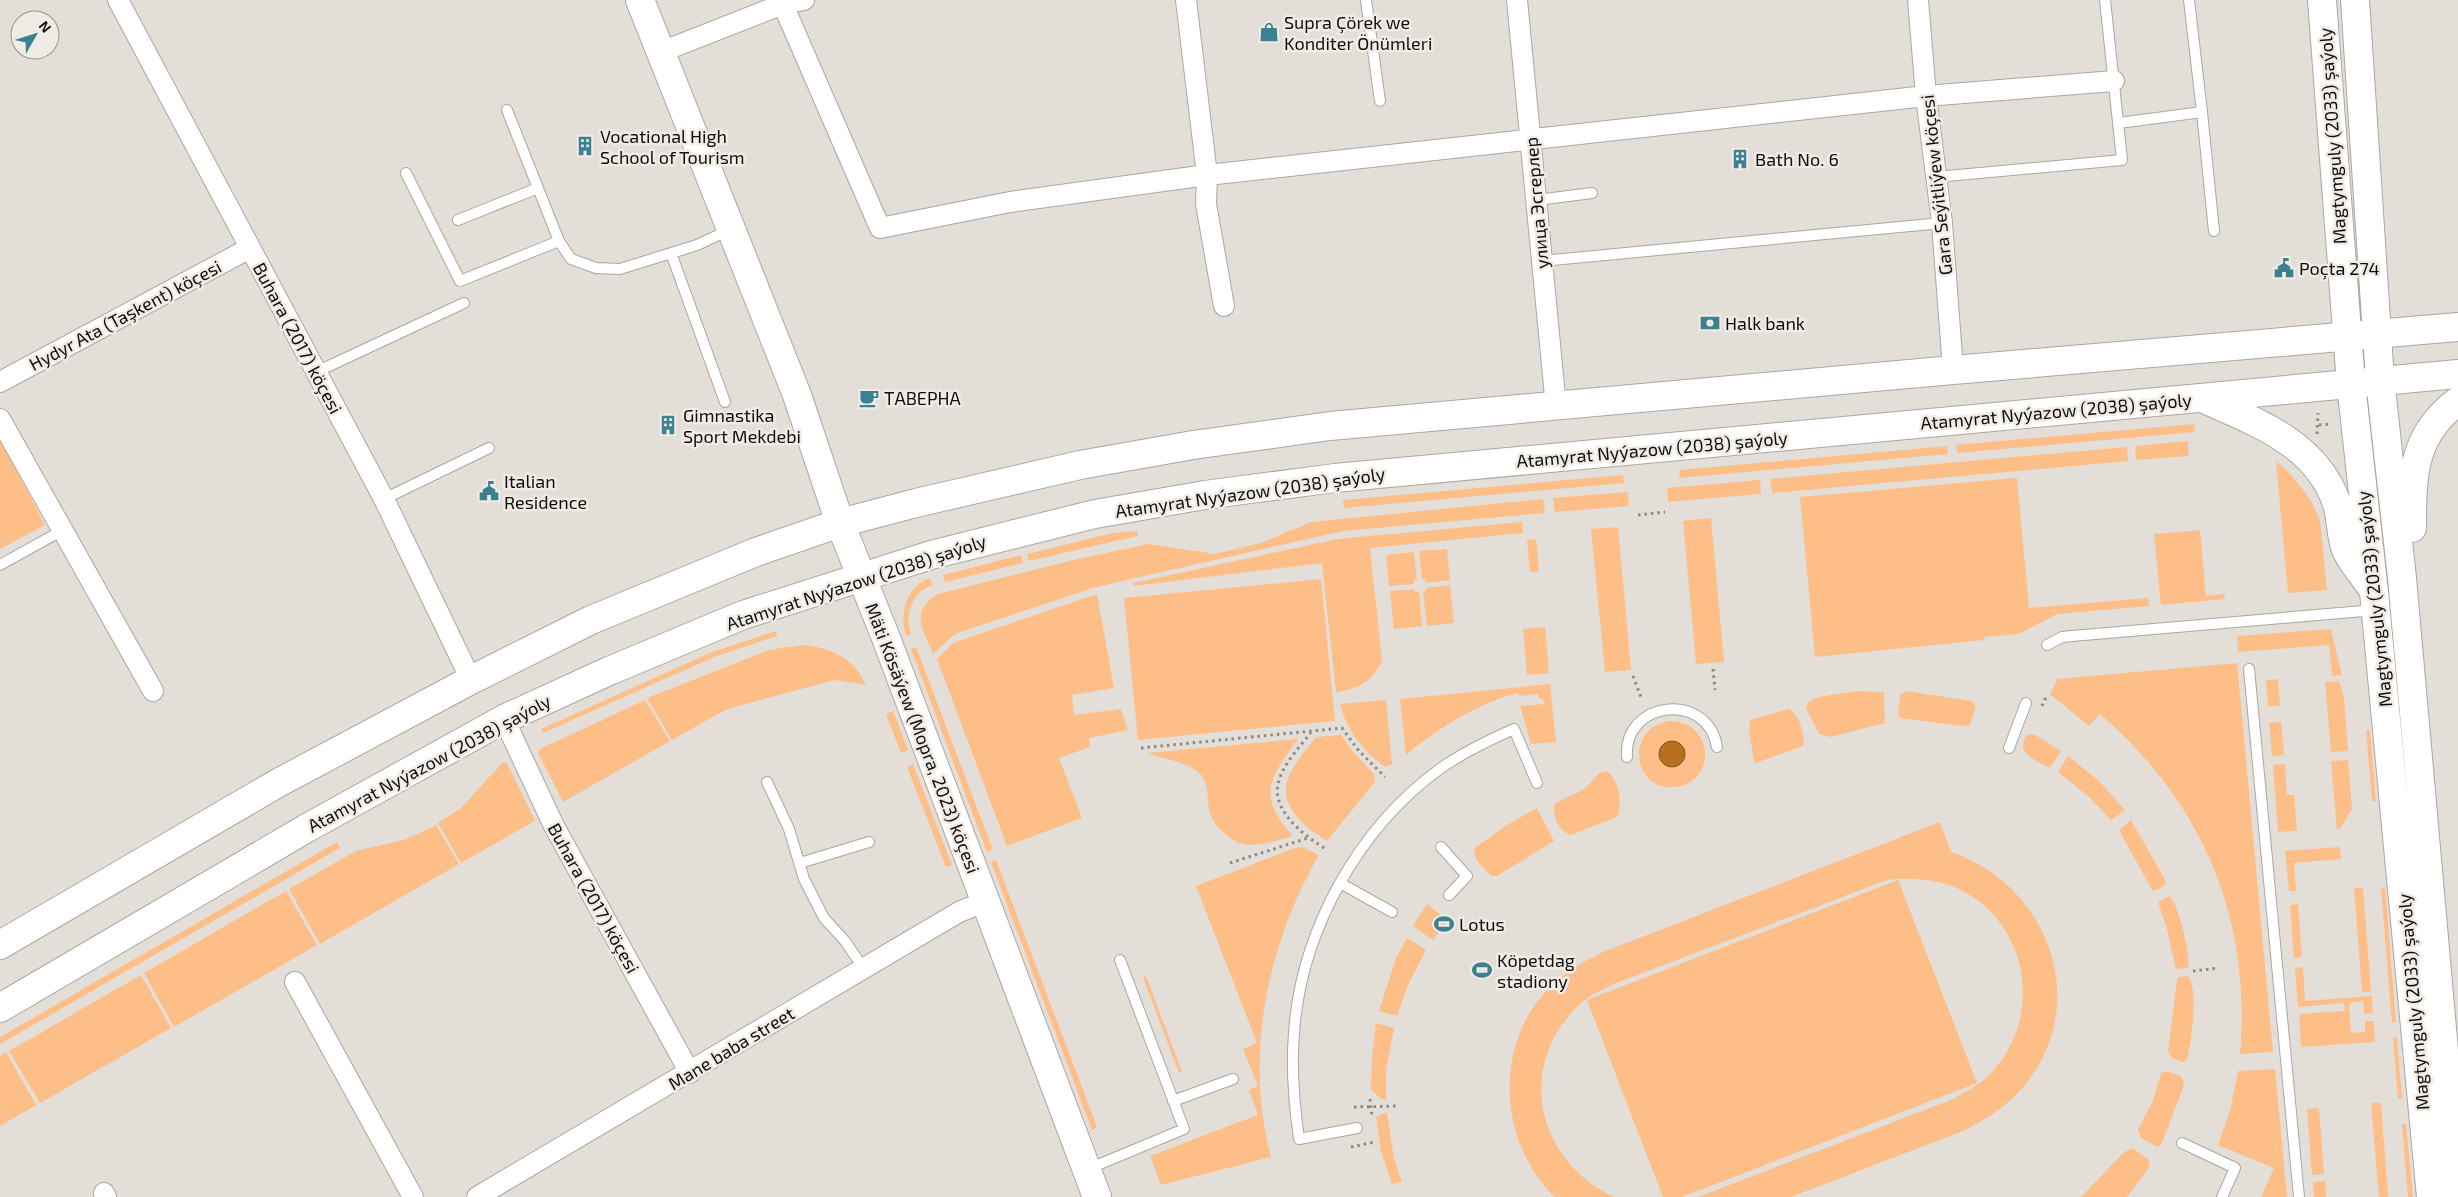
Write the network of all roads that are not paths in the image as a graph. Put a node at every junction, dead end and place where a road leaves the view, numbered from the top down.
1 (118, 0) edge
2 (640, 0) edge
3 (804, 0) edge
4 (1186, 0) edge
5 (1366, 0) edge
6 (1517, 0) edge
7 (1918, 0) edge
8 (2105, 0) edge
9 (2189, 0) edge
10 (2322, 0) edge
11 (2355, 0) edge
12 (782, 2) edge
13 (660, 52) junction
14 (2114, 81) junction
15 (1926, 96) junction
16 (1380, 102) dead end
17 (507, 110) dead end
18 (2202, 112) junction
19 (2119, 123) junction
20 (1530, 140) junction
21 (406, 173) dead end
22 (1207, 174) junction
23 (1936, 177) junction
24 (538, 188) junction
25 (1592, 193) dead end
26 (1536, 200) junction
27 (458, 220) dead end
28 (1942, 223) junction
29 (732, 229) junction
30 (2214, 231) dead end
31 (559, 240) junction
32 (250, 248) junction
33 (672, 253) junction
34 (1542, 262) junction
35 (464, 303) dead end
36 (1224, 306) dead end
37 (2458, 327) edge
38 (2377, 335) junction
39 (2349, 338) junction
40 (1953, 370) junction
41 (316, 372) junction
42 (2458, 374) edge
43 (2380, 380) junction
44 (0, 382) edge
45 (2351, 384) junction
46 (2204, 399) junction
47 (2458, 401) edge
48 (725, 402) dead end
49 (1556, 406) junction
50 (0, 419) edge
51 (489, 448) dead end
52 (384, 499) junction
53 (840, 523) junction
54 (63, 530) junction
55 (0, 565) edge
56 (861, 578) junction
57 (2402, 578) junction
58 (2375, 601) junction
59 (2047, 645) dead end
60 (2248, 669) dead end
61 (471, 680) junction
62 (153, 691) dead end
63 (2026, 703) dead end
64 (504, 719) junction
65 (1716, 747) dead end
66 (2009, 748) dead end
67 (1627, 756) dead end
68 (767, 782) dead end
69 (1537, 783) dead end
70 (869, 842) dead end
71 (1441, 847) dead end
72 (800, 863) junction
73 (1340, 883) junction
74 (1449, 895) dead end
75 (986, 901) junction
76 (1392, 912) dead end
77 (0, 945) edge
78 (1120, 960) dead end
79 (864, 969) junction
80 (295, 982) dead end
81 (0, 1008) edge
82 (2452, 1065) edge
83 (690, 1073) junction
84 (1233, 1079) dead end
85 (1173, 1101) junction
86 (1357, 1128) dead end
87 (2182, 1143) dead end
88 (1087, 1170) junction
89 (413, 1197) edge
90 (477, 1197) edge
91 (1097, 1197) edge
92 (2222, 1197) edge
93 (2299, 1197) edge
94 (2431, 1197) edge
95 (2457, 1197) edge

1 - 32 street, Buhara (2017) köçesi
2 - 13 main road, Mäti Kösäýew (Mopra, 2023) köçesi
3 - 12 street
4 - 22 street
5 - 16 lane
6 - 20 street, улица Эсгерлер
7 - 15 street, Gara Seýitliýew köçesi
8 - 14 lane
9 - 18 lane
10 - 39 main road, Magtymguly (2033) şaýoly
11 - 38 main road, Magtymguly (2033) şaýoly
12 - 13 street
12 - 22 street
13 - 29 main road, Mäti Kösäýew (Mopra, 2023) köçesi
14 - 15 street
14 - 19 lane
15 - 20 street
15 - 23 street, Gara Seýitliýew köçesi
17 - 24 lane
18 - 19 lane
18 - 30 lane
19 - 23 lane
20 - 22 street
20 - 26 street, улица Эсгерлер
21 - 31 lane
22 - 36 street
23 - 28 street, Gara Seýitliýew köçesi
24 - 27 lane
24 - 31 lane
25 - 26 lane
26 - 34 street, улица Эсгерлер
28 - 34 lane
28 - 40 street, Gara Seýitliýew köçesi
29 - 33 lane
29 - 53 main road, Mäti Kösäýew (Mopra, 2023) köçesi
31 - 33 lane
32 - 41 street, Buhara (2017) köçesi
32 - 44 street, Hydyr Ata (Taşkent) köçesi
33 - 48 lane
34 - 49 street, улица Эсгерлер
35 - 41 lane
37 - 38 main road
38 - 39 main road
38 - 43 main road, Magtymguly (2033) şaýoly
39 - 40 main road
39 - 45 main road, Magtymguly (2033) şaýoly
40 - 49 main road
41 - 52 street, Buhara (2017) köçesi
42 - 43 main road, Atamyrat Nyýazow (2038) şaýoly
43 - 45 main road, Atamyrat Nyýazow (2038) şaýoly
43 - 57 main road, Magtymguly (2033) şaýoly
45 - 46 main road, Atamyrat Nyýazow (2038) şaýoly
45 - 58 main road, Magtymguly (2033) şaýoly
46 - 56 main road, Atamyrat Nyýazow (2038) şaýoly
46 - 58 main road
47 - 57 main road
49 - 53 main road
50 - 54 street
51 - 52 lane
52 - 61 street, Buhara (2017) köçesi
53 - 56 main road, Mäti Kösäýew (Mopra, 2023) köçesi
53 - 61 main road
54 - 55 lane
54 - 62 street
56 - 64 main road, Atamyrat Nyýazow (2038) şaýoly
56 - 75 main road, Mäti Kösäýew (Mopra, 2023) köçesi
57 - 82 main road, Magtymguly (2033) şaýoly
58 - 59 lane
58 - 94 main road, Magtymguly (2033) şaýoly
60 - 93 lane
61 - 77 main road
63 - 66 lane
64 - 81 main road, Atamyrat Nyýazow (2038) şaýoly
64 - 83 street, Buhara (2017) köçesi
65 - 67 lane
68 - 72 lane
69 - 73 lane
70 - 72 lane
71 - 74 lane
72 - 79 lane
73 - 76 lane
73 - 86 lane
75 - 79 street, Mane baba street
75 - 88 main road, Mäti Kösäýew (Mopra, 2023) köçesi
78 - 85 lane
79 - 83 street, Mane baba street
80 - 89 street
82 - 95 main road, Magtymguly (2033) şaýoly
83 - 90 street, Mane baba street
84 - 85 lane
85 - 88 lane
87 - 92 lane
88 - 91 main road, Mäti Kösäýew (Mopra, 2023) köçesi

